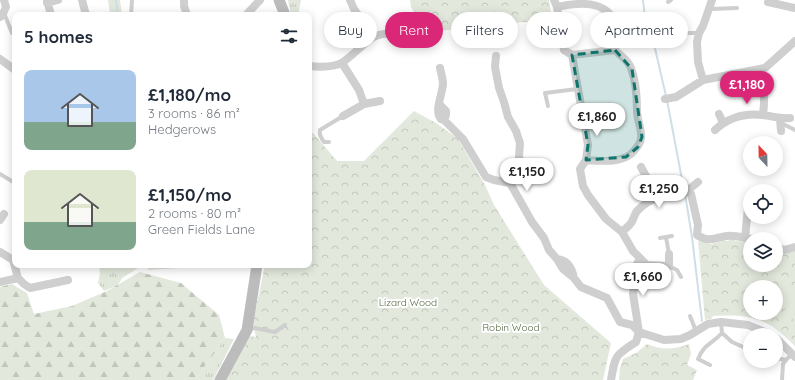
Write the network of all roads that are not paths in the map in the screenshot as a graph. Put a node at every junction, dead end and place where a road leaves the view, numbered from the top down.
1 (4, 0) edge
2 (58, 0) edge
3 (82, 0) edge
4 (132, 0) edge
5 (184, 0) edge
6 (260, 0) edge
7 (279, 0) edge
8 (350, 0) edge
9 (712, 0) edge
10 (588, 1) edge
11 (47, 2) edge
12 (768, 2) dead end
13 (780, 2) edge
14 (556, 4) edge
15 (737, 8) dead end
16 (795, 8) edge
17 (710, 9) junction
18 (50, 12) edge
19 (85, 12) edge
20 (131, 12) edge
21 (185, 12) edge
22 (249, 12) edge
23 (284, 12) edge
24 (356, 12) edge
25 (2, 15) edge
26 (12, 33) dead end
27 (688, 33) edge
28 (699, 33) junction
29 (794, 44) edge
30 (359, 48) edge
31 (615, 50) junction
32 (572, 55) junction
33 (496, 56) dead end
34 (0, 60) edge
35 (342, 63) junction
36 (312, 66) edge
37 (12, 68) edge
38 (440, 68) dead end
39 (760, 70) junction
40 (703, 80) junction
41 (577, 89) junction
42 (665, 98) dead end
43 (380, 101) dead end
44 (364, 104) junction
45 (548, 106) dead end
46 (719, 114) dead end
47 (763, 115) junction
48 (343, 116) joint
49 (790, 118) dead end
50 (723, 123) junction
51 (781, 124) junction
52 (715, 130) dead end
53 (795, 130) edge
54 (329, 142) dead end
55 (586, 160) junction
56 (641, 167) dead end
57 (0, 174) edge
58 (12, 181) edge
59 (698, 182) dead end
60 (510, 183) junction
61 (687, 191) junction
62 (658, 198) junction
63 (622, 232) junction
64 (672, 236) dead end
65 (666, 237) junction
66 (743, 237) edge
67 (660, 238) dead end
68 (795, 247) edge
69 (783, 250) edge
70 (0, 252) edge
71 (669, 254) joint
72 (12, 258) edge
73 (640, 259) junction
74 (669, 266) junction
75 (16, 268) edge
76 (257, 268) edge
77 (681, 277) dead end
78 (18, 278) junction
79 (68, 280) dead end
80 (0, 282) edge
81 (690, 316) dead end
82 (721, 322) junction
83 (286, 325) dead end
84 (755, 328) edge
85 (247, 330) junction
86 (696, 331) junction
87 (639, 332) junction
88 (722, 333) junction
89 (783, 345) edge
90 (743, 347) edge
91 (794, 355) edge
92 (783, 359) edge
93 (786, 360) junction
94 (710, 365) dead end
95 (614, 378) edge
96 (220, 380) edge
97 (782, 380) edge

1 - 25 street
2 - 11 street
3 - 19 street
4 - 20 lane
5 - 21 street
6 - 22 street
7 - 23 street
8 - 24 street
9 - 17 street
10 - 14 street
10 - 31 street
11 - 18 street
12 - 13 street
13 - 16 street
14 - 32 street
15 - 17 lane
17 - 28 street
25 - 26 lane
27 - 28 lane
28 - 40 street
29 - 39 street
30 - 35 street
31 - 32 street
31 - 55 street
32 - 41 street
33 - 60 street
34 - 37 street
35 - 36 street
35 - 44 street
38 - 60 street
39 - 40 street
39 - 47 street
40 - 42 street
41 - 45 lane
41 - 55 street
43 - 44 street
44 - 48 street
46 - 50 street
47 - 50 street
47 - 51 street
48 - 54 lane
49 - 51 street
50 - 52 street
51 - 53 lane
55 - 63 street
56 - 62 street
57 - 58 lane
59 - 61 street
60 - 87 street
61 - 62 street
61 - 66 street
62 - 63 street
63 - 73 street
64 - 65 lane
65 - 67 lane
65 - 71 lane
68 - 69 street
70 - 72 street
71 - 74 street
73 - 74 street
73 - 87 street
74 - 77 lane
75 - 78 street
76 - 85 street
78 - 79 street
78 - 80 street
81 - 86 lane
82 - 84 street
82 - 86 street
82 - 88 lane
83 - 85 lane
85 - 96 street
86 - 87 street
87 - 95 street
88 - 90 lane
88 - 94 lane
89 - 91 street
91 - 93 lane
92 - 93 lane
93 - 97 lane

